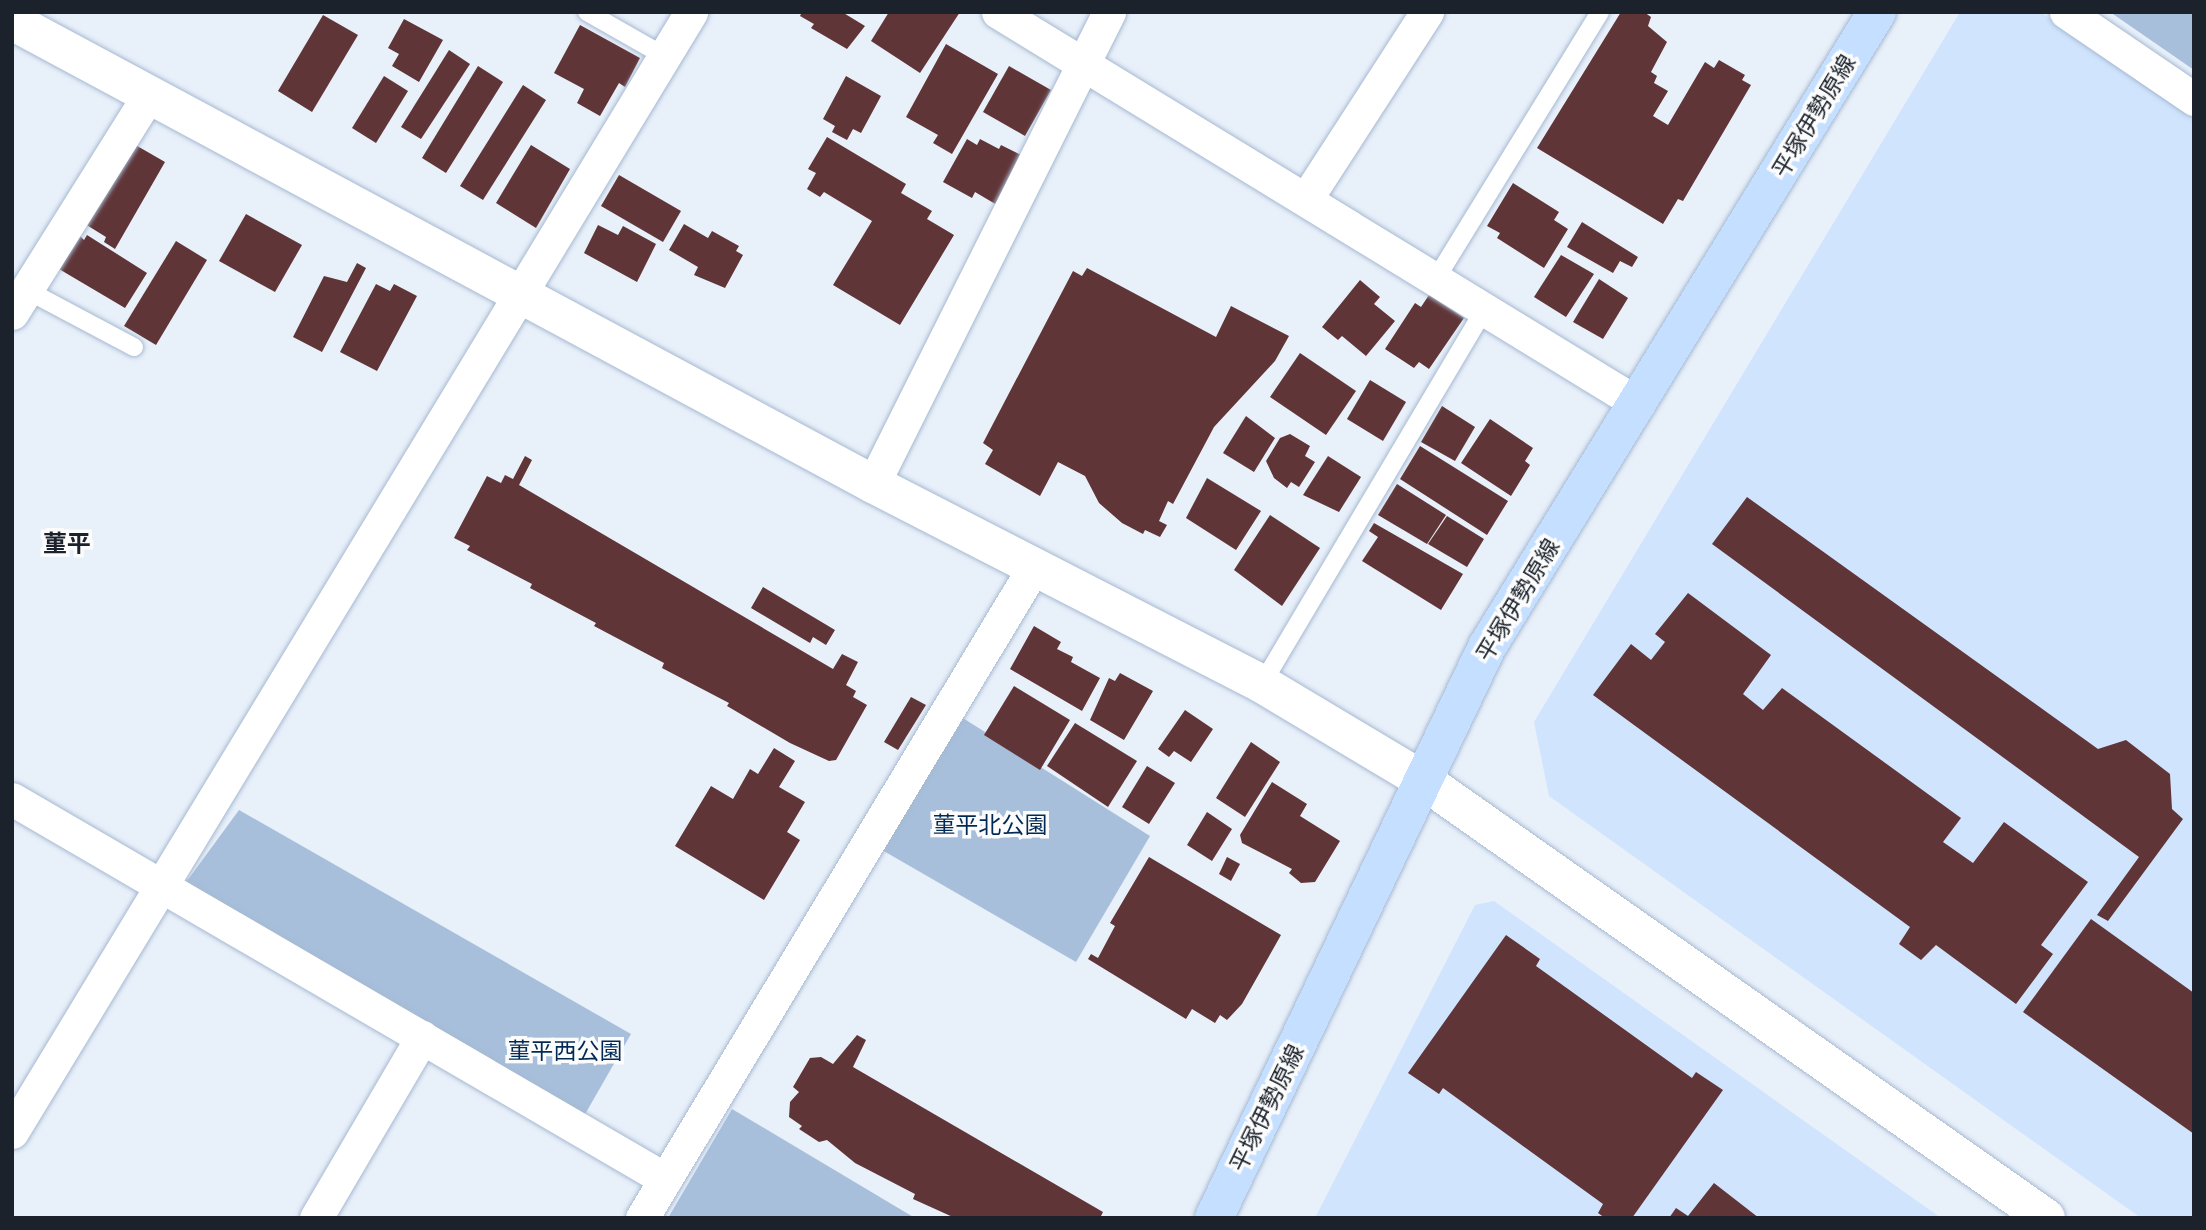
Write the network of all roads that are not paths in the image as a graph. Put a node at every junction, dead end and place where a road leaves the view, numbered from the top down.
1 (587, 12) edge
2 (691, 12) edge
3 (998, 12) edge
4 (1109, 12) edge
5 (1427, 12) edge
6 (1600, 12) edge
7 (1877, 12) edge
8 (2066, 12) edge
9 (12, 21) edge
10 (664, 56) junction
11 (1081, 64) junction
12 (149, 95) junction
13 (2194, 99) edge
14 (1306, 199) junction
15 (1437, 277) junction
16 (17, 295) edge
17 (519, 295) junction
18 (1485, 308) junction
19 (134, 348) dead end
20 (1639, 404) junction
21 (873, 484) junction
22 (1034, 567) junction
23 (1262, 684) junction
24 (1423, 781) junction
25 (12, 799) edge
26 (160, 885) junction
27 (422, 1037) junction
28 (12, 1132) edge
29 (665, 1179) junction
30 (316, 1218) edge
31 (642, 1218) edge
32 (1214, 1218) edge
33 (2046, 1218) edge

1 - 10 lane
2 - 10 street
3 - 11 street
4 - 11 street
5 - 14 street
6 - 15 lane
7 - 20 main road, 平塚伊勢原線
8 - 13 street
9 - 12 street
10 - 17 street
11 - 14 street
11 - 21 street
12 - 16 street
12 - 17 street
14 - 15 street
15 - 18 street
16 - 19 lane
17 - 21 street
17 - 26 street
18 - 20 street
18 - 23 lane
20 - 24 main road, 平塚伊勢原線
21 - 22 street
22 - 23 street
22 - 29 street
23 - 24 street
24 - 32 main road, 平塚伊勢原線
24 - 33 street
25 - 26 street
26 - 27 street
26 - 28 street
27 - 29 street
27 - 30 street
29 - 31 street

